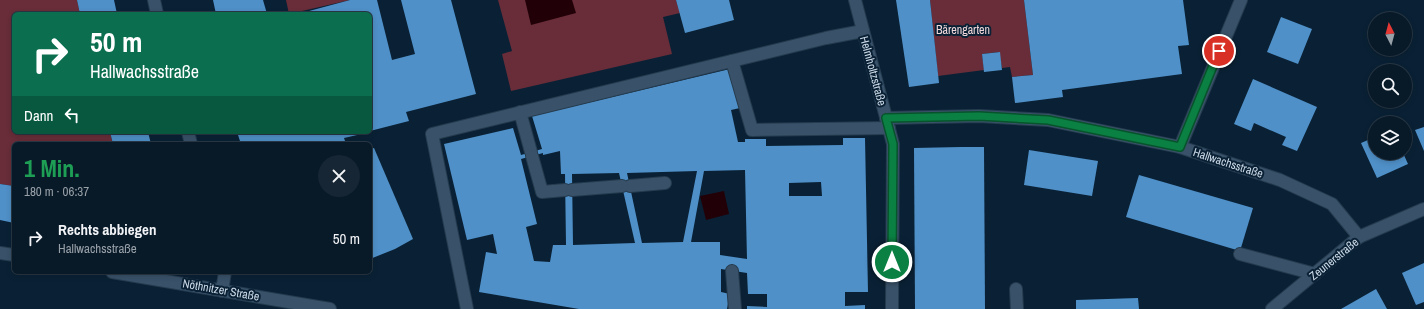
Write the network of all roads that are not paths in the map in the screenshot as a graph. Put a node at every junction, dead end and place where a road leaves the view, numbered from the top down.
1 (154, 0) edge
2 (855, 0) edge
3 (1241, 0) edge
4 (157, 12) edge
5 (863, 31) junction
6 (732, 61) junction
7 (520, 112) junction
8 (887, 123) junction
9 (1180, 147) junction
10 (665, 183) dead end
11 (1424, 209) edge
12 (1359, 237) junction
13 (0, 253) edge
14 (1240, 254) dead end
15 (12, 255) edge
16 (732, 271) dead end
17 (124, 274) edge
18 (225, 274) edge
19 (1315, 274) junction
20 (1016, 289) dead end
21 (222, 291) junction
22 (330, 309) edge
23 (466, 309) edge
24 (735, 309) edge
25 (892, 309) edge
26 (1017, 309) edge
27 (1272, 309) edge

1 - 4 street
2 - 5 street, Helmholtzstraße
3 - 9 street
5 - 6 street
5 - 8 street, Helmholtzstraße
6 - 7 street
6 - 8 street, Hallwachsstraße
7 - 10 street
7 - 23 street
8 - 9 street, Hallwachsstraße
8 - 25 street, Helmholtzstraße
9 - 12 street, Hallwachsstraße
11 - 12 street, Zeunerstraße
12 - 19 street, Zeunerstraße
13 - 15 street
14 - 19 street
16 - 24 street
17 - 21 street, Nöthnitzer Straße
18 - 21 street
19 - 27 street, Zeunerstraße
20 - 26 street
21 - 22 street, Nöthnitzer Straße

